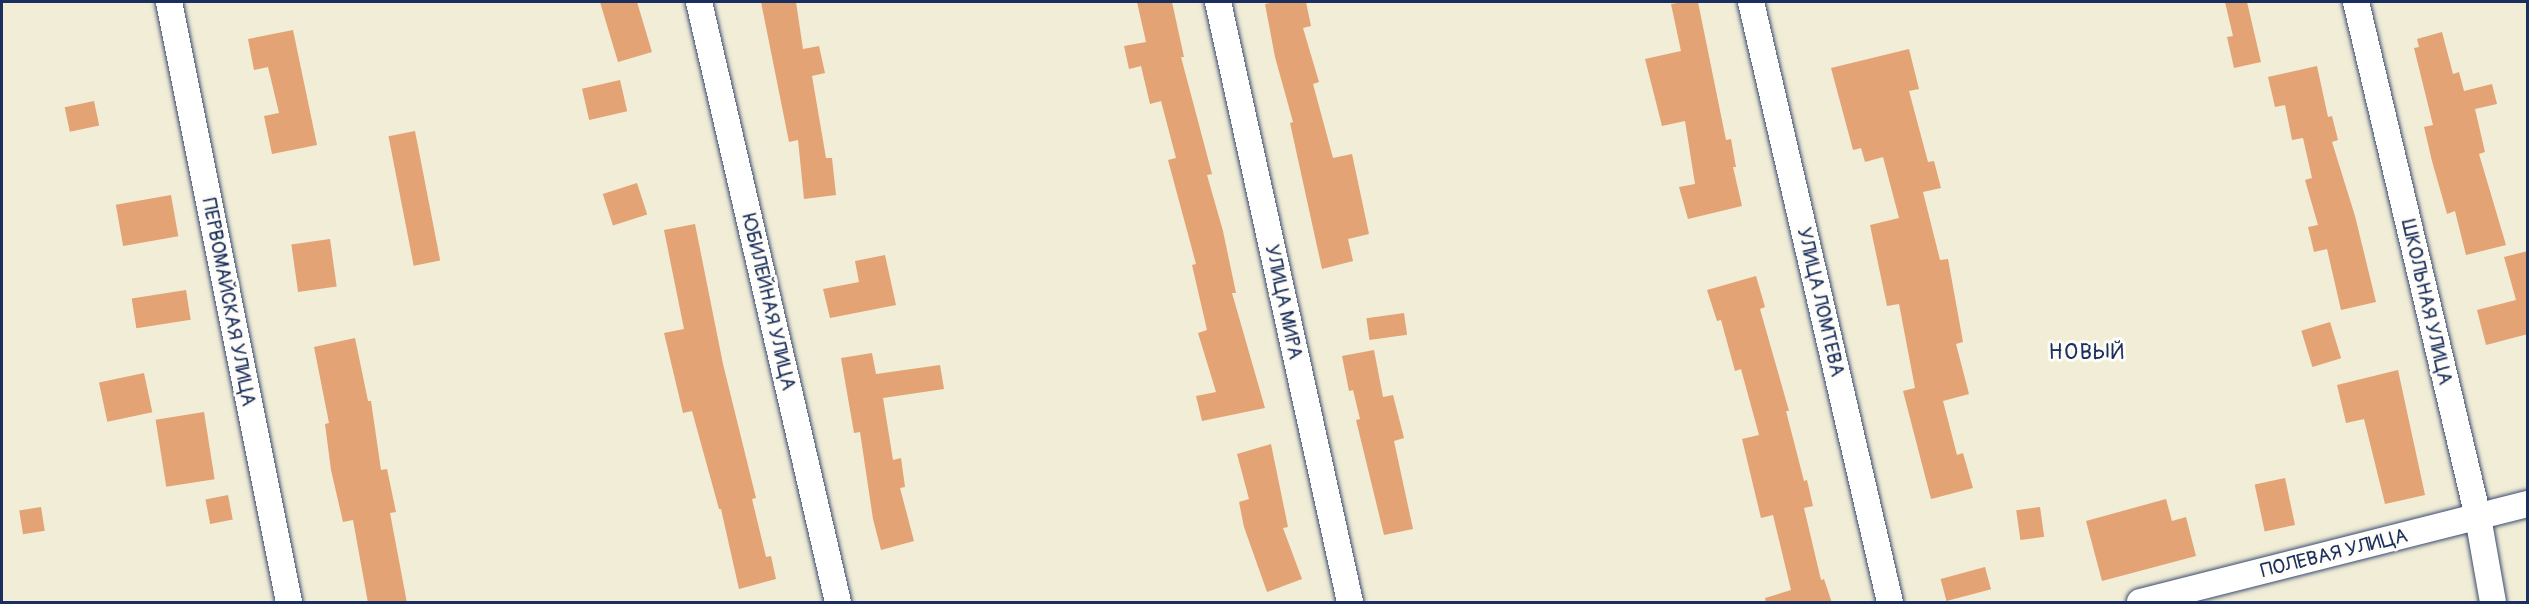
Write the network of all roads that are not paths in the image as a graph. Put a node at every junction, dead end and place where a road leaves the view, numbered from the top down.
1 (169, 2) edge
2 (699, 2) edge
3 (1218, 2) edge
4 (1751, 2) edge
5 (2356, 2) edge
6 (2528, 504) edge
7 (2478, 517) junction
8 (289, 603) edge
9 (838, 603) edge
10 (1350, 603) edge
11 (1890, 603) edge
12 (2140, 603) edge
13 (2493, 603) edge

1 - 8 street, ПЕРВОМАЙСКАЯ УЛИЦА
2 - 9 street, ЮБИЛЕЙНАЯ УЛИЦА
3 - 10 street, УЛИЦА МИРА
4 - 11 street, УЛИЦА ЛОМТЕВА
5 - 7 street, ШКОЛЬНАЯ УЛИЦА
6 - 7 street, ПОЛЕВАЯ УЛИЦА
7 - 12 street, ПОЛЕВАЯ УЛИЦА
7 - 13 street, ШКОЛЬНАЯ УЛИЦА

